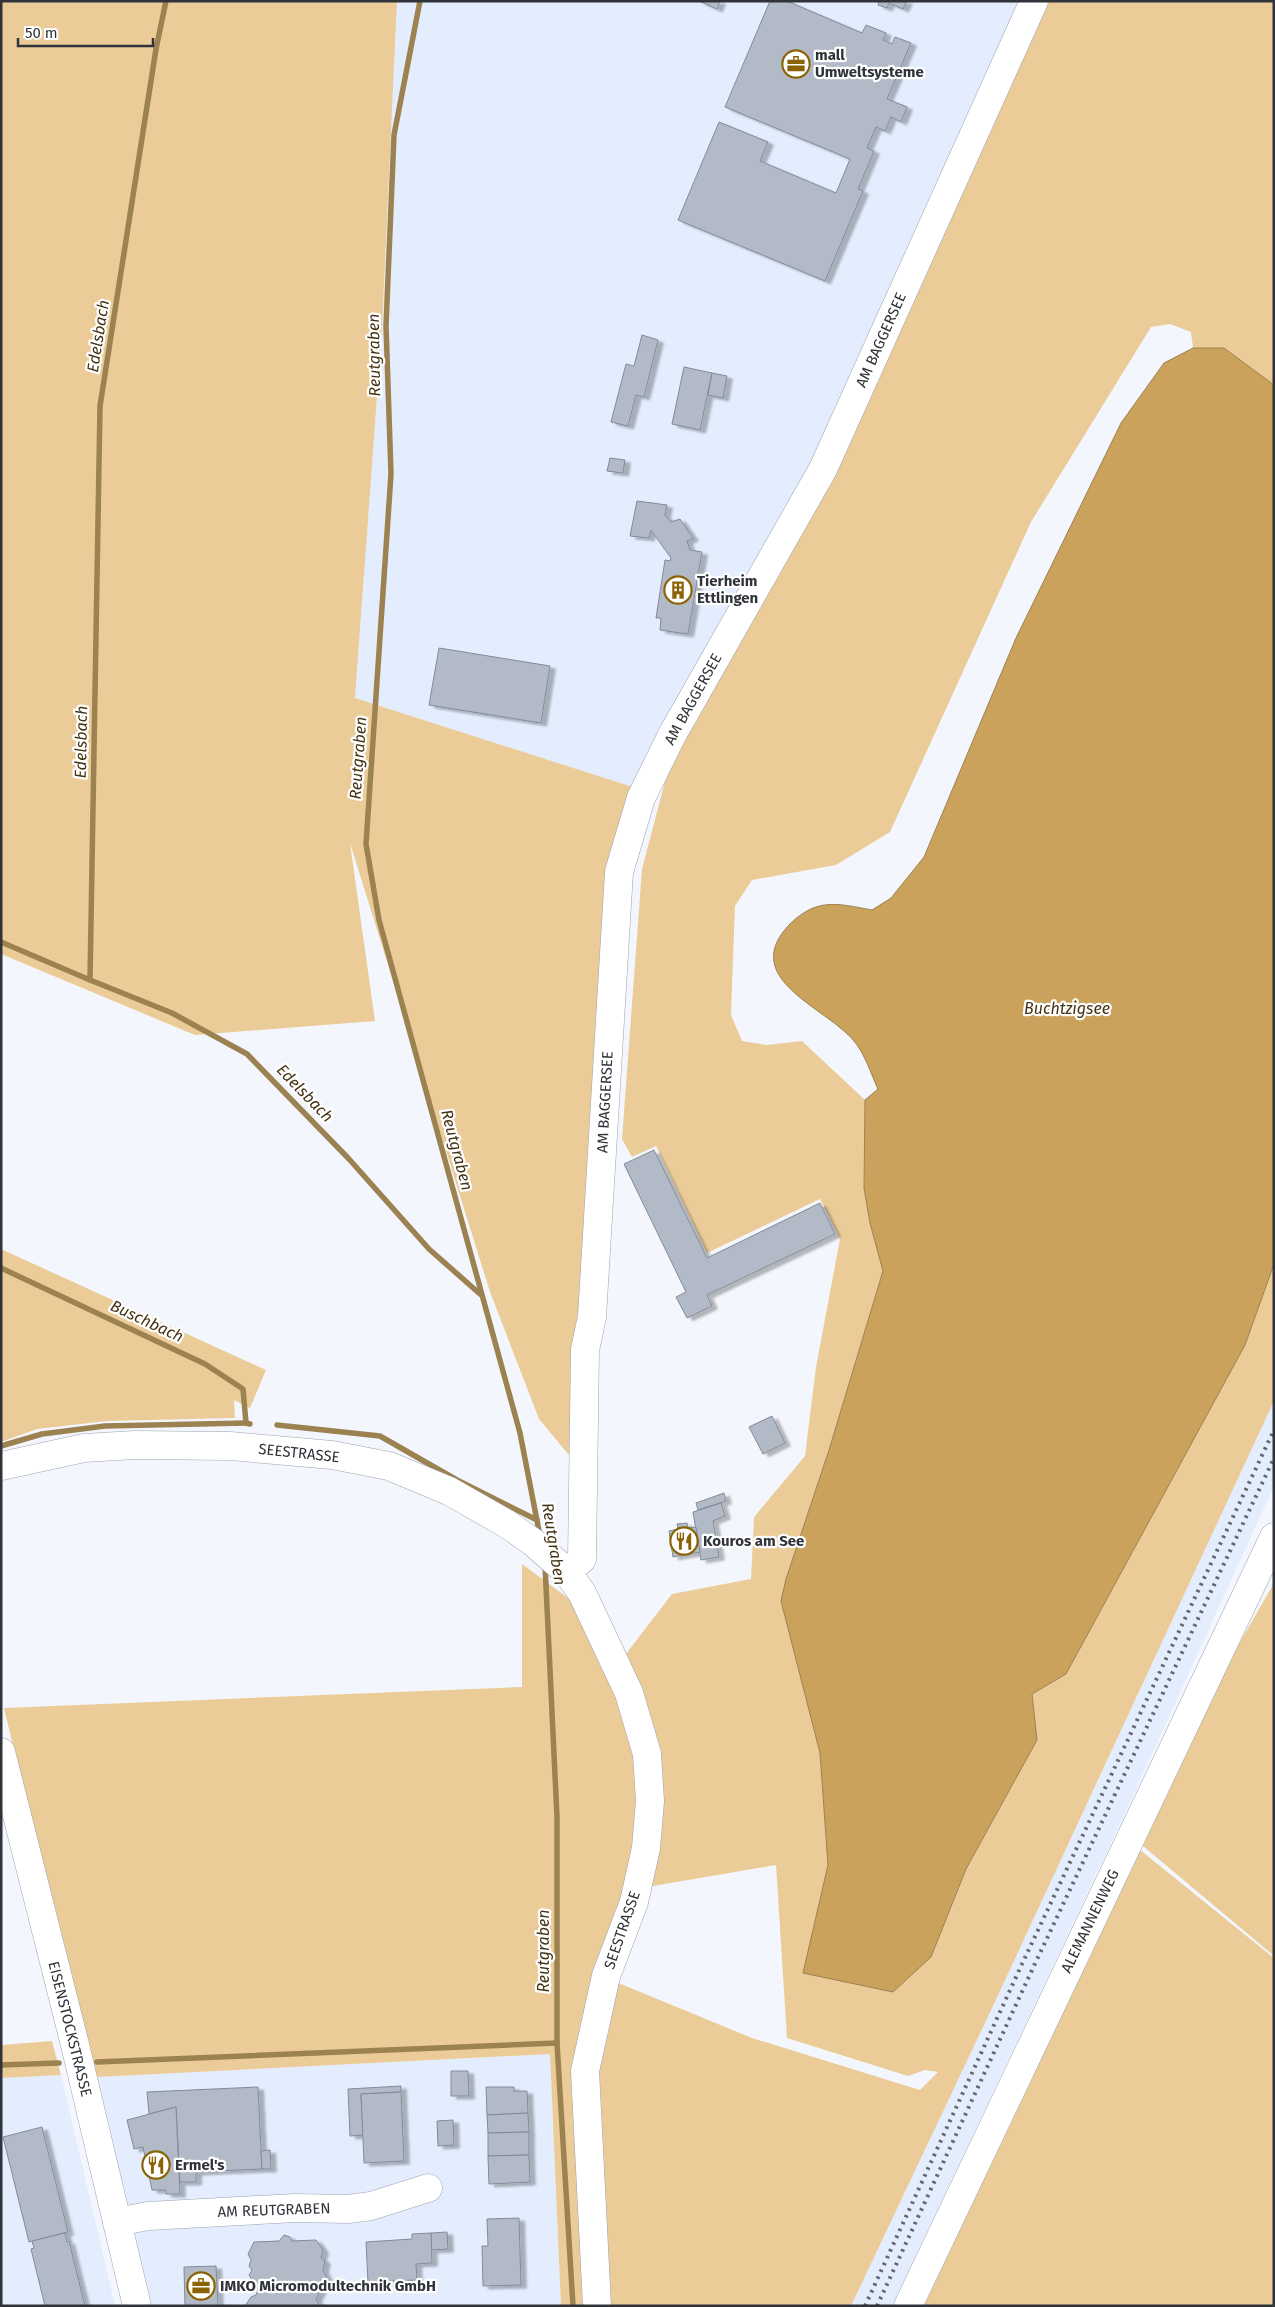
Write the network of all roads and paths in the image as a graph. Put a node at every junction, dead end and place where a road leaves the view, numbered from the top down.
1 (1034, 1) edge
2 (1, 1466) edge
3 (1274, 1537) edge
4 (561, 1567) junction
5 (1, 1752) edge
6 (428, 2188) dead end
7 (117, 2222) junction
8 (137, 2306) edge
9 (597, 2306) edge
10 (908, 2306) edge

1 - 4 street, AM BAGGERSEE
2 - 4 street, SEESTRASSE
3 - 10 street, ALEMANNENWEG
4 - 9 street, SEESTRASSE
5 - 7 street, EISENSTOCKSTRASSE
6 - 7 street, AM REUTGRABEN
7 - 8 street, EISENSTOCKSTRASSE

